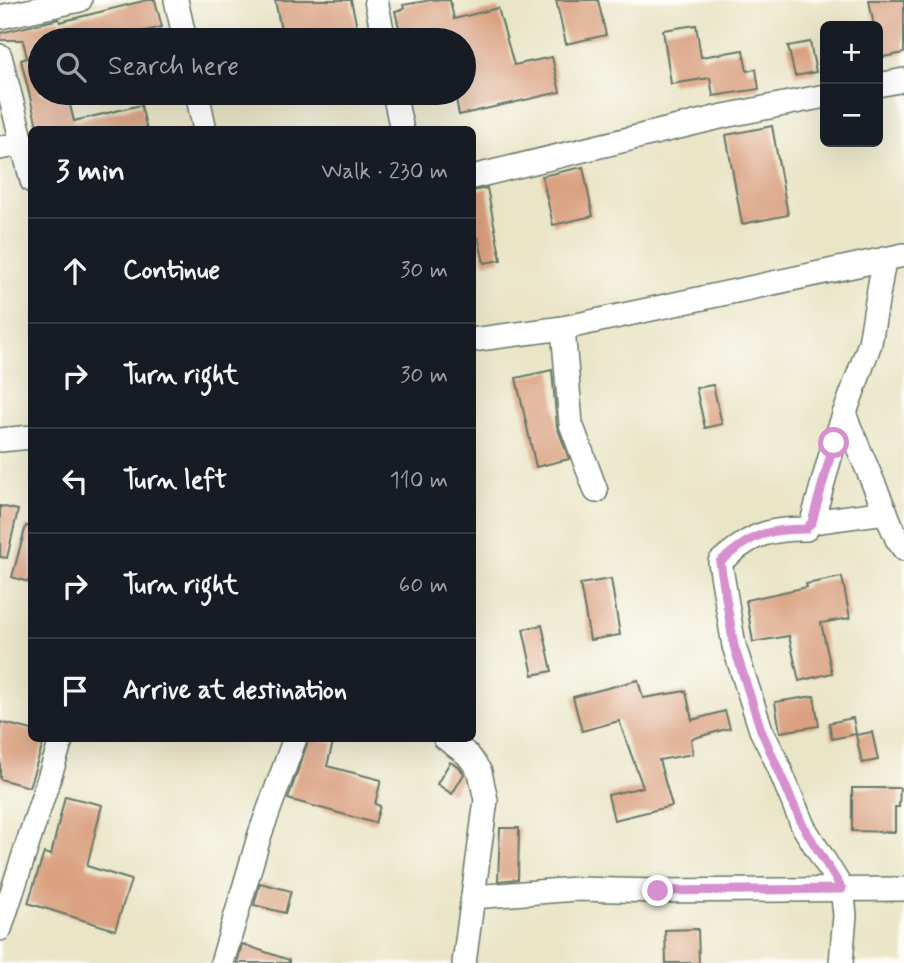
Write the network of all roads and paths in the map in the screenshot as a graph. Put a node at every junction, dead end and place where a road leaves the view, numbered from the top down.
1 (80, 0) edge
2 (176, 0) edge
3 (376, 0) edge
4 (0, 17) edge
5 (182, 28) edge
6 (382, 28) edge
7 (0, 56) edge
8 (904, 80) edge
9 (883, 84) edge
10 (820, 97) edge
11 (200, 105) edge
12 (397, 105) edge
13 (204, 126) edge
14 (401, 126) edge
15 (11, 146) edge
16 (28, 174) edge
17 (476, 176) edge
18 (894, 258) edge
19 (563, 328) junction
20 (476, 339) edge
21 (844, 414) junction
22 (28, 437) edge
23 (0, 440) edge
24 (596, 491) dead end
25 (886, 512) junction
26 (812, 522) junction
27 (904, 549) edge
28 (61, 742) edge
29 (294, 742) edge
30 (450, 742) edge
31 (842, 889) junction
32 (904, 889) edge
33 (472, 897) junction
34 (0, 929) edge
35 (222, 963) edge
36 (464, 963) edge
37 (841, 963) edge

1 - 4 street
2 - 5 street
3 - 6 street
7 - 15 street
8 - 9 street
10 - 17 street
11 - 13 street
12 - 14 street
15 - 16 street
18 - 19 street
18 - 21 street
19 - 20 street
19 - 24 street
21 - 25 street
21 - 26 street
22 - 23 street
25 - 26 street
25 - 27 street
26 - 31 street
28 - 34 street
29 - 35 street
30 - 33 street
31 - 32 street
31 - 33 street
31 - 37 street
33 - 36 street

